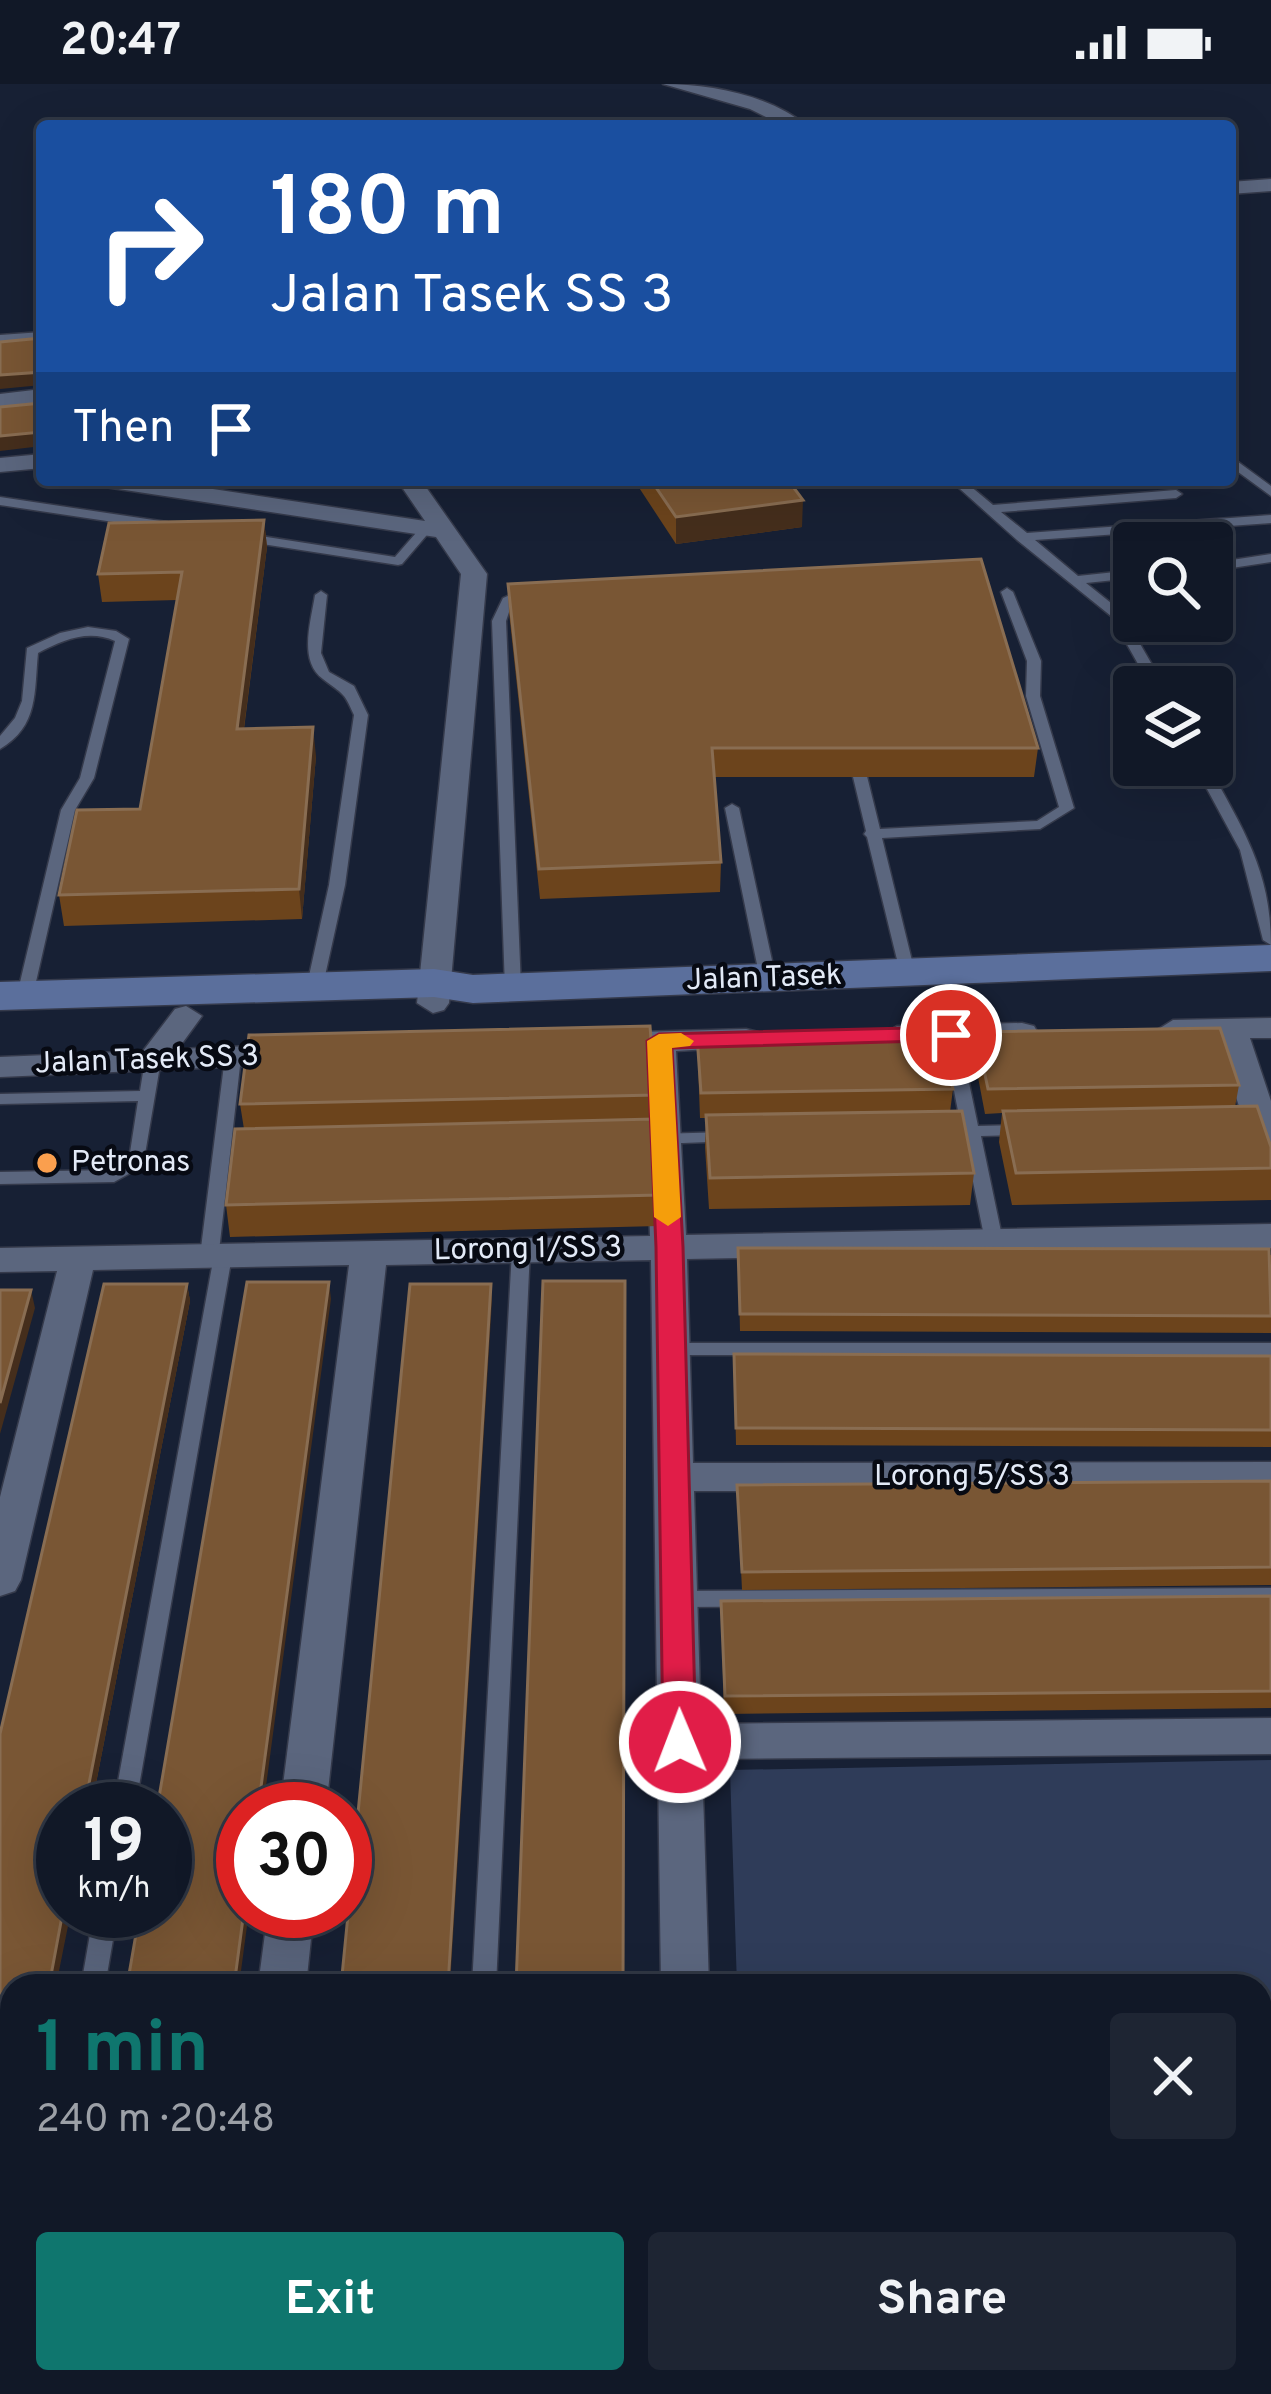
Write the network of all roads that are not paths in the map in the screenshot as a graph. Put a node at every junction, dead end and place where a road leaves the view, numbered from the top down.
1 (672, 84) edge
2 (786, 120) edge
3 (1271, 185) edge
4 (1236, 188) edge
5 (36, 339) edge
6 (0, 342) edge
7 (36, 397) edge
8 (0, 401) edge
9 (36, 462) edge
10 (2, 465) edge
11 (1236, 465) edge
12 (36, 469) edge
13 (147, 486) edge
14 (412, 486) edge
15 (963, 486) edge
16 (1271, 492) edge
17 (1177, 494) dead end
18 (0, 501) edge
19 (988, 509) junction
20 (1271, 519) edge
21 (188, 529) edge
22 (435, 530) junction
23 (234, 536) edge
24 (1021, 537) junction
25 (1271, 559) edge
26 (1233, 564) edge
27 (1113, 576) edge
28 (1073, 580) junction
29 (541, 588) edge
30 (1007, 592) dead end
31 (321, 595) dead end
32 (1113, 612) edge
33 (849, 727) edge
34 (0, 745) edge
35 (1212, 786) edge
36 (731, 808) dead end
37 (871, 834) junction
38 (1271, 940) edge
39 (1271, 958) edge
40 (907, 974) junction
41 (768, 979) junction
42 (315, 986) junction
43 (463, 991) junction
44 (8, 1003) edge
45 (186, 1016) junction
46 (1230, 1028) junction
47 (1271, 1028) edge
48 (1137, 1030) edge
49 (1044, 1033) edge
50 (951, 1035) junction
51 (861, 1037) edge
52 (771, 1039) edge
53 (659, 1041) junction
54 (565, 1045) edge
55 (328, 1053) edge
56 (233, 1057) junction
57 (153, 1060) junction
58 (0, 1067) edge
59 (148, 1096) junction
60 (0, 1099) edge
61 (1038, 1129) edge
62 (971, 1131) junction
63 (924, 1132) edge
64 (1258, 1133) edge
65 (759, 1136) edge
66 (652, 1139) junction
67 (222, 1151) junction
68 (245, 1151) edge
69 (0, 1178) edge
70 (1271, 1236) edge
71 (994, 1241) junction
72 (669, 1247) junction
73 (520, 1250) junction
74 (369, 1253) junction
75 (216, 1256) junction
76 (78, 1258) junction
77 (0, 1260) edge
78 (671, 1349) junction
79 (1271, 1349) edge
80 (1271, 1476) edge
81 (674, 1477) junction
82 (0, 1580) edge
83 (1271, 1596) edge
84 (676, 1599) junction
85 (1271, 1736) edge
86 (680, 1742) junction
87 (128, 1782) edge
88 (306, 1782) edge
89 (101, 1938) edge
90 (288, 1938) edge
91 (95, 1974) edge
92 (283, 1974) edge
93 (485, 1974) edge
94 (685, 1974) edge

1 - 2 street
3 - 4 street
5 - 6 street
7 - 8 street
9 - 10 street
10 - 12 street
11 - 16 lane
13 - 22 street
14 - 22 street
15 - 19 lane
17 - 19 lane
18 - 21 lane
19 - 24 lane
20 - 24 lane
22 - 23 lane
22 - 43 street
24 - 28 lane
25 - 26 lane
27 - 28 lane
28 - 32 lane
29 - 43 lane
30 - 37 lane
31 - 42 lane
33 - 37 lane
34 - 44 lane
35 - 38 lane
36 - 41 lane
37 - 40 lane
39 - 40 main road, Jalan Tasek
40 - 41 main road, Jalan Tasek
41 - 43 main road, Jalan Tasek
42 - 43 main road, Jalan Tasek
42 - 44 main road, Jalan Tasek
43 - 45 main road, Jalan Tasek
44 - 45 main road, Jalan Tasek
45 - 57 street
46 - 47 street
46 - 48 street
46 - 64 street
49 - 50 street
50 - 51 street
50 - 62 lane
52 - 53 street
53 - 54 street
53 - 66 street
55 - 56 street, Jalan Tasek SS 3
56 - 57 street, Jalan Tasek SS 3
56 - 67 lane
57 - 58 street, Jalan Tasek SS 3
57 - 59 lane
59 - 60 lane
59 - 69 lane
61 - 62 lane
62 - 63 lane
62 - 71 lane
65 - 66 lane
66 - 72 street
67 - 68 lane
67 - 75 lane
70 - 71 street, Lorong 1/SS 3
71 - 72 street, Lorong 1/SS 3
72 - 73 street, Lorong 1/SS 3
72 - 78 street
73 - 74 street, Lorong 1/SS 3
73 - 93 lane
74 - 75 street, Lorong 1/SS 3
74 - 88 street
75 - 76 street, Lorong 1/SS 3
75 - 87 lane
76 - 77 street, Lorong 1/SS 3
76 - 82 street
78 - 79 lane
78 - 81 street
80 - 81 street, Lorong 5/SS 3
81 - 84 street
83 - 84 lane
84 - 86 street
85 - 86 street
86 - 94 street
89 - 91 lane
90 - 92 street

